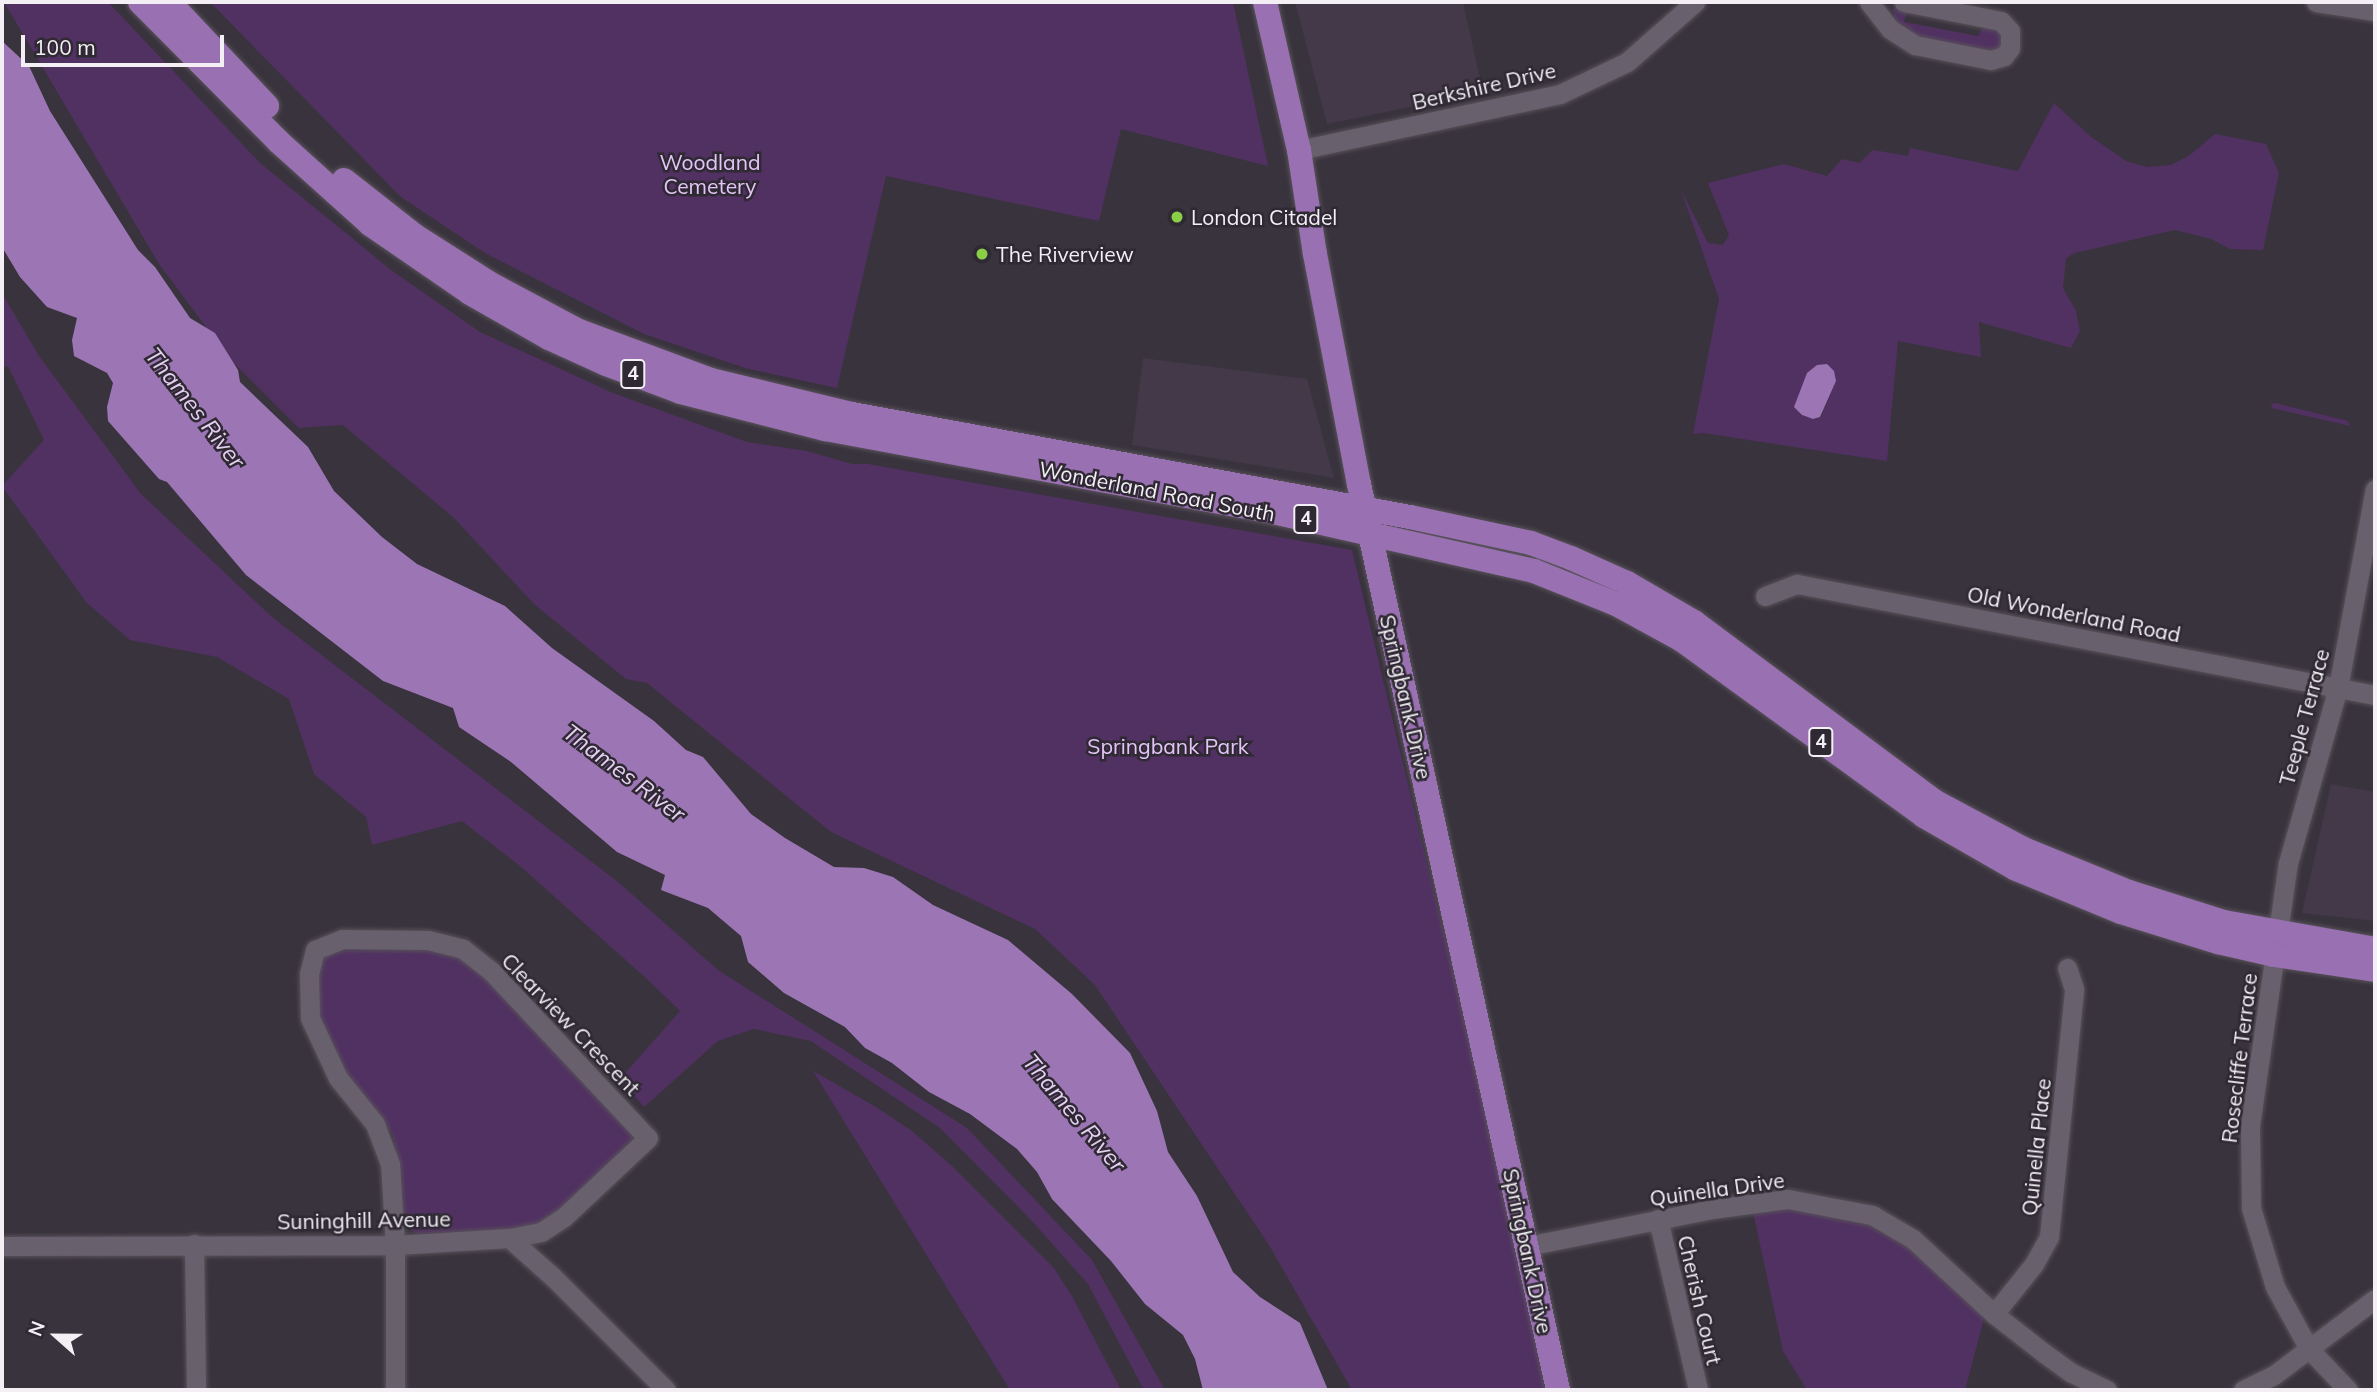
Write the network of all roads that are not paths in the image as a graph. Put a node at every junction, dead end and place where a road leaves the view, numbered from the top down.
1 (140, 2) edge
2 (169, 2) edge
3 (1265, 2) edge
4 (1695, 2) edge
5 (1869, 2) edge
6 (1904, 2) edge
7 (2316, 2) edge
8 (2375, 10) edge
9 (1299, 150) junction
10 (2375, 489) edge
11 (1364, 508) junction
12 (1370, 533) junction
13 (1765, 596) dead end
14 (2338, 688) junction
15 (2375, 695) edge
16 (2275, 944) junction
17 (2375, 949) edge
18 (2067, 968) dead end
19 (2375, 970) edge
20 (648, 1138) joint
21 (1658, 1219) junction
22 (509, 1238) junction
23 (194, 1244) junction
24 (395, 1245) junction
25 (2, 1246) edge
26 (1527, 1246) junction
27 (2375, 1299) edge
28 (1994, 1314) junction
29 (2309, 1349) junction
30 (196, 1390) edge
31 (395, 1390) edge
32 (666, 1390) edge
33 (1558, 1390) edge
34 (1698, 1390) edge
35 (2107, 1390) edge
36 (2243, 1390) edge
37 (2348, 1390) edge

1 - 12 main road, Wonderland Road South / 4
2 - 11 main road, Wonderland Road South / 4
3 - 9 main road, Springbank Drive
4 - 9 street, Berkshire Drive
5 - 6 street
7 - 8 street
9 - 11 main road, Springbank Drive
10 - 14 street, Teeple Terrace
11 - 12 main road, Springbank Drive
11 - 16 main road, Wonderland Road South / 4
12 - 16 main road, Wonderland Road South / 4
12 - 26 main road, Springbank Drive
13 - 14 street, Old Wonderland Road
14 - 15 street, Old Wonderland Road
14 - 16 street, Teeple Terrace
16 - 17 main road, Wonderland Road South / 4
16 - 19 main road, Wonderland Road South / 4
16 - 29 street, Rosecliffe Terrace
18 - 28 street, Quinella Place
20 - 22 street, Suninghill Avenue
20 - 24 street, Clearview Crescent
21 - 26 street, Quinella Drive
21 - 28 street, Quinella Drive
21 - 34 street, Cherish Court
22 - 24 street, Suninghill Avenue
22 - 32 street
23 - 24 street, Suninghill Avenue
23 - 25 street, Suninghill Avenue
23 - 30 street
24 - 31 street
26 - 33 main road, Springbank Drive
27 - 29 street
28 - 35 street, Quinella Drive
29 - 36 street
29 - 37 street, Rosecliffe Terrace

